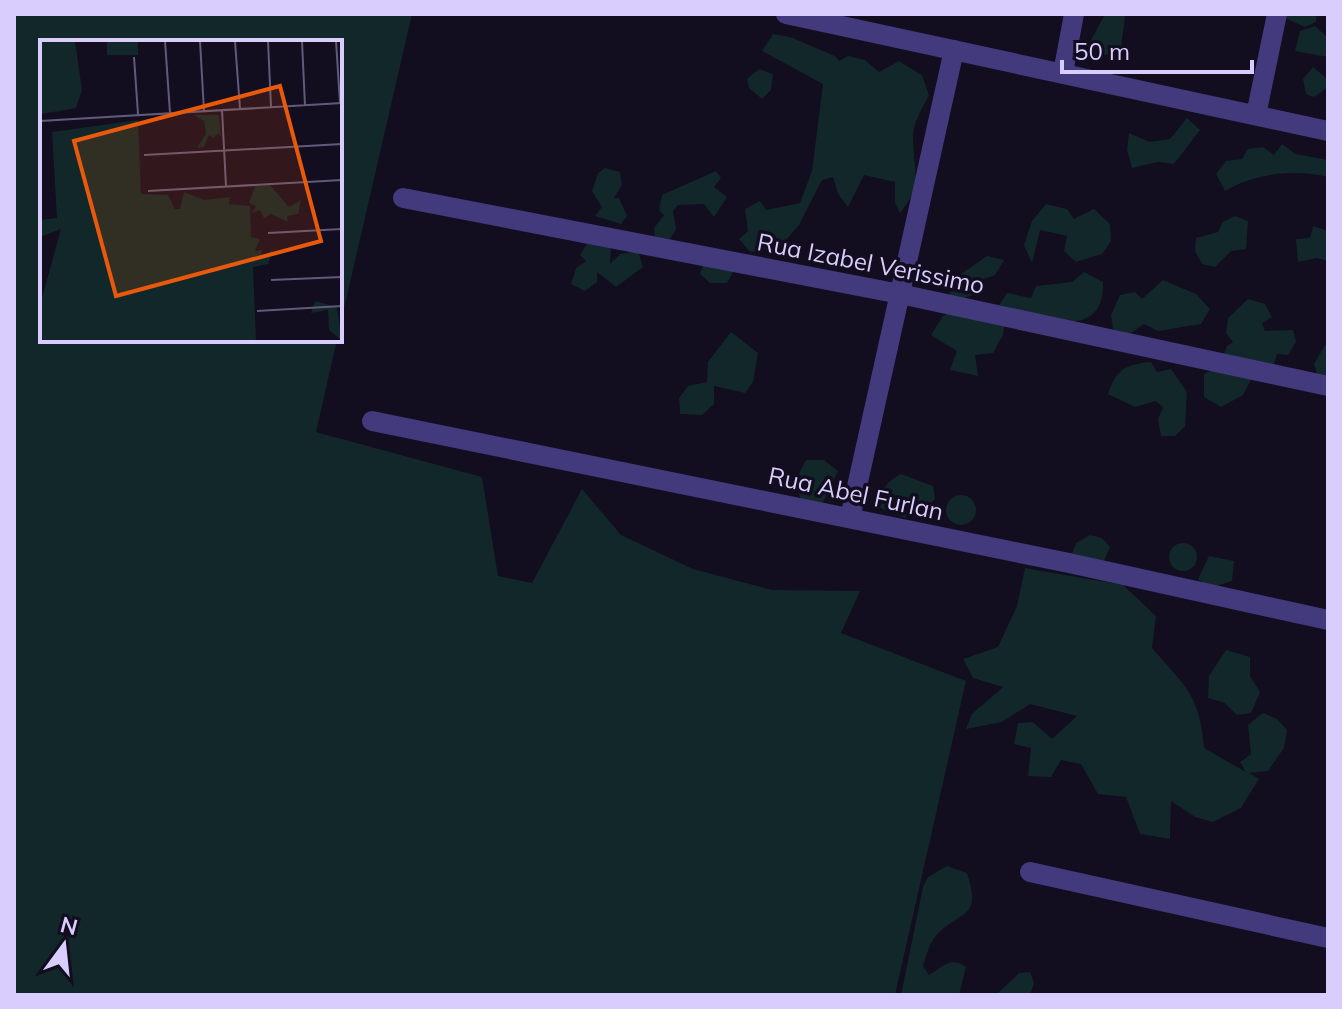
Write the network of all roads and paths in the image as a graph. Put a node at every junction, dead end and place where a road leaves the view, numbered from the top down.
1 (786, 14) edge
2 (1074, 14) edge
3 (1277, 14) edge
4 (842, 20) edge
5 (954, 50) junction
6 (1063, 73) junction
7 (1256, 115) junction
8 (1328, 131) edge
9 (403, 198) dead end
10 (900, 294) junction
11 (1328, 386) edge
12 (372, 421) dead end
13 (850, 518) junction
14 (1328, 620) edge
15 (1030, 872) dead end
16 (1328, 938) edge

1 - 4 street
2 - 6 street
3 - 7 street
4 - 5 street
5 - 6 street
5 - 10 street
6 - 7 street
7 - 8 street
9 - 10 street, Rua Izabel Verissimo
10 - 11 street, Rua Izabel Verissimo
10 - 13 street
12 - 13 street, Rua Abel Furlan
13 - 14 street, Rua Abel Furlan
15 - 16 street

